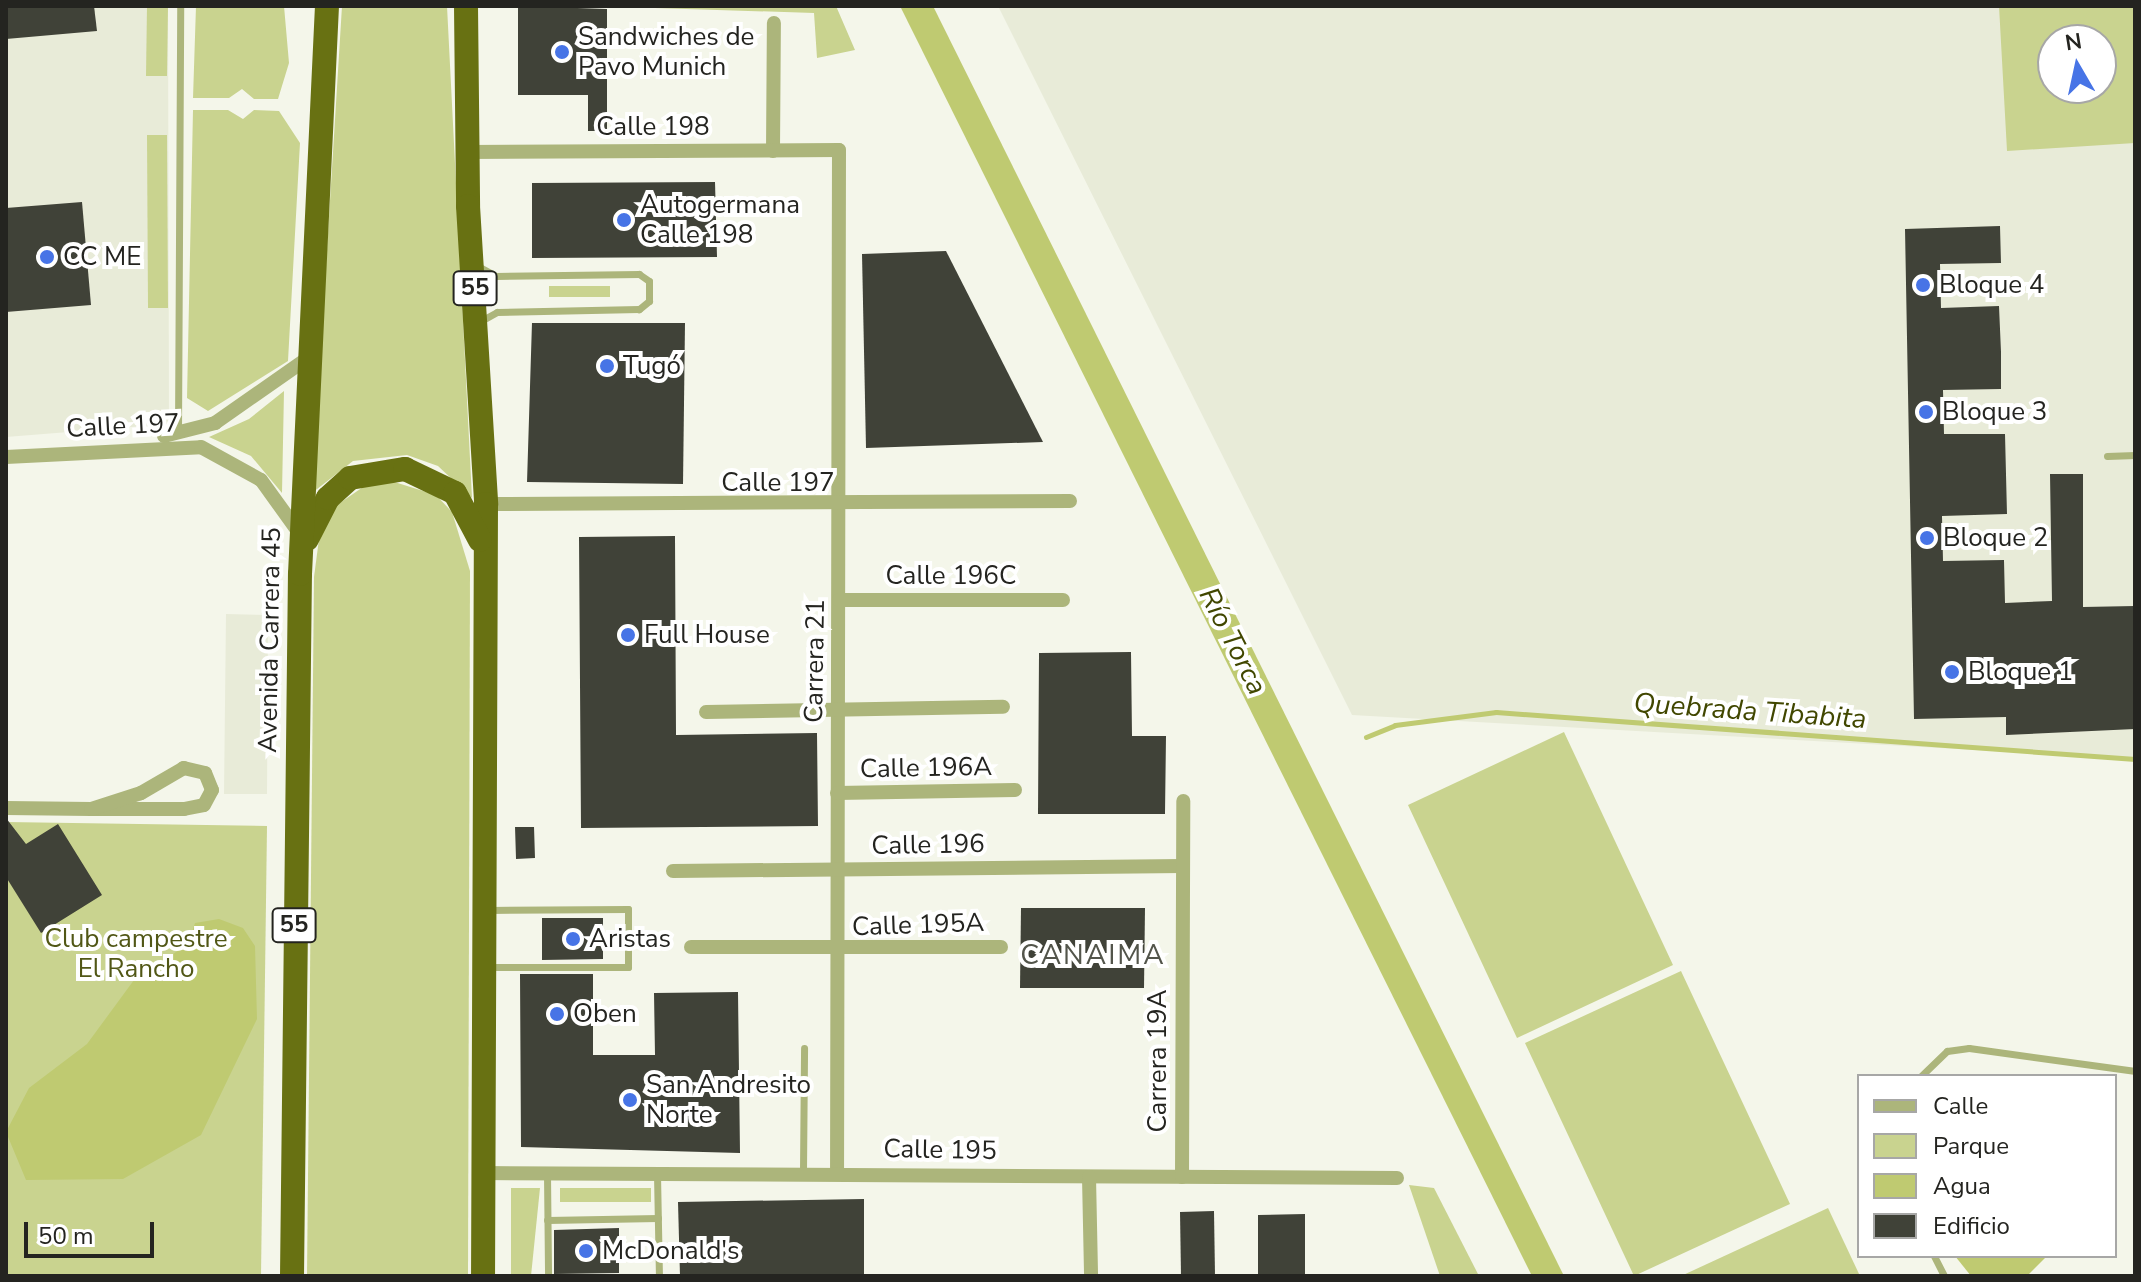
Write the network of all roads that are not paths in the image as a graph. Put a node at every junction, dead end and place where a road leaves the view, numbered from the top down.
1 (180, 6) edge
2 (327, 6) edge
3 (466, 6) edge
4 (774, 23) dead end
5 (839, 150) joint
6 (773, 151) junction
7 (467, 152) junction
8 (473, 263) junction
9 (477, 323) junction
10 (305, 360) junction
11 (178, 440) junction
12 (6, 447) edge
13 (2135, 455) edge
14 (2107, 456) dead end
15 (6, 457) edge
16 (1070, 501) dead end
17 (486, 504) junction
18 (840, 508) junction
19 (301, 535) junction
20 (486, 569) junction
21 (300, 574) junction
22 (839, 600) junction
23 (1063, 600) dead end
24 (1003, 707) dead end
25 (838, 710) junction
26 (706, 712) dead end
27 (1015, 790) dead end
28 (837, 793) junction
29 (1183, 801) dead end
30 (6, 808) edge
31 (91, 809) junction
32 (1183, 866) junction
33 (837, 870) junction
34 (673, 871) dead end
35 (482, 910) junction
36 (691, 947) dead end
37 (1001, 947) dead end
38 (837, 951) junction
39 (482, 967) junction
40 (804, 1048) dead end
41 (2135, 1071) edge
42 (1923, 1074) edge
43 (657, 1171) junction
44 (803, 1171) junction
45 (837, 1171) junction
46 (547, 1172) junction
47 (482, 1173) junction
48 (1089, 1177) junction
49 (1182, 1177) junction
50 (1397, 1178) dead end
51 (658, 1218) junction
52 (547, 1220) junction
53 (1935, 1258) edge
54 (292, 1276) edge
55 (483, 1276) edge
56 (548, 1276) edge
57 (659, 1276) edge
58 (1091, 1276) edge
59 (1944, 1276) edge

1 - 11 lane
2 - 10 highway, Avenida Carrera 45 / 55
3 - 7 highway, 55
4 - 6 street
5 - 6 street, Calle 198
5 - 18 street, Carrera 21
6 - 7 street, Calle 198
7 - 8 highway, 55
8 - 9 highway, 55
8 - 9 lane
9 - 17 highway, 55
10 - 11 street, Calle 197
10 - 19 highway, Avenida Carrera 45 / 55
11 - 12 street, Calle 197
11 - 15 street, Calle 197
11 - 19 street, Calle 197
13 - 14 lane
16 - 18 street, Calle 197
17 - 18 street, Calle 197
17 - 20 highway, 55
18 - 22 street, Carrera 21
19 - 21 highway, Avenida Carrera 45 / 55
20 - 21 highway
20 - 35 highway, 55
21 - 54 highway, Avenida Carrera 45 / 55
22 - 23 street, Calle 196C
22 - 25 street, Carrera 21
24 - 25 street
25 - 26 street
25 - 28 street, Carrera 21
27 - 28 street, Calle 196A
28 - 33 street, Carrera 21
29 - 32 street, Carrera 19A
30 - 31 street
31 - 31 street
32 - 33 street, Calle 196
32 - 49 street, Carrera 19A
33 - 34 street, Calle 196
33 - 38 street, Carrera 21
35 - 39 highway, 55
35 - 39 lane
36 - 38 street, Calle 195A
37 - 38 street, Calle 195A
38 - 45 street, Carrera 21
39 - 47 highway, 55
40 - 44 lane
41 - 42 lane
43 - 44 street, Calle 195
43 - 46 street, Calle 195
43 - 51 lane
44 - 45 street, Calle 195
45 - 48 street, Calle 195
46 - 47 street, Calle 195
46 - 52 lane
47 - 55 highway, 55
48 - 49 street, Calle 195
48 - 58 street
49 - 50 street, Calle 195
51 - 52 lane
51 - 57 lane
52 - 56 lane
53 - 59 lane

